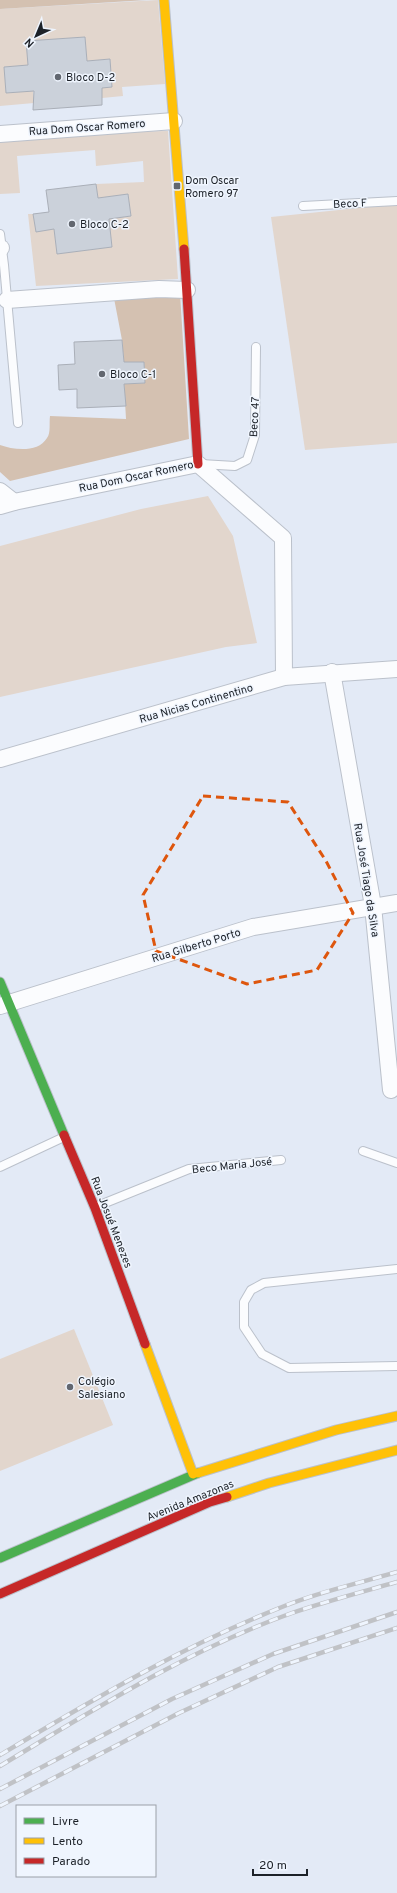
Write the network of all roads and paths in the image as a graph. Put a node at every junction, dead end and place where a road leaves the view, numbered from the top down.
1 (164, 0) edge
2 (174, 121) junction
3 (0, 134) edge
4 (397, 201) edge
5 (303, 206) dead end
6 (0, 244) edge
7 (187, 290) junction
8 (7, 300) junction
9 (256, 347) dead end
10 (18, 423) dead end
11 (198, 464) junction
12 (0, 491) edge
13 (7, 504) edge
14 (397, 669) edge
15 (332, 672) junction
16 (284, 677) junction
17 (0, 760) edge
18 (397, 904) edge
19 (373, 906) junction
20 (0, 982) edge
21 (4, 1005) edge
22 (391, 1090) dead end
23 (65, 1137) junction
24 (363, 1151) dead end
25 (281, 1160) dead end
26 (397, 1163) edge
27 (0, 1167) edge
28 (95, 1208) junction
29 (397, 1269) edge
30 (397, 1366) edge
31 (397, 1416) edge
32 (397, 1450) edge
33 (193, 1474) junction
34 (0, 1558) edge
35 (0, 1594) edge

1 - 2 street, Rua Dom Oscar Romero
2 - 3 street, Rua Dom Oscar Romero
2 - 7 street, Rua Dom Oscar Romero
4 - 5 lane, Beco F
6 - 8 lane
7 - 8 street
7 - 11 street, Rua Dom Oscar Romero
8 - 10 lane
9 - 11 lane, Beco 47
11 - 13 street, Rua Dom Oscar Romero
11 - 16 street
12 - 13 street
14 - 15 street, Rua Nicias Continentino
15 - 16 street, Rua Nicias Continentino
15 - 19 street, Rua José Tiago da Silva
16 - 17 street, Rua Nicias Continentino
18 - 19 street, Rua Gilberto Porto
19 - 21 street, Rua Gilberto Porto
19 - 22 street, Rua José Tiago da Silva
20 - 21 street, Rua Josué Menezes
21 - 23 street, Rua Josué Menezes
23 - 27 lane
23 - 28 street, Rua Josué Menezes
24 - 26 lane
25 - 28 lane, Beco Maria José
28 - 33 street, Rua Josué Menezes
29 - 30 lane
31 - 33 street, Avenida Amazonas
32 - 35 street, Avenida Amazonas
33 - 34 street, Avenida Amazonas

